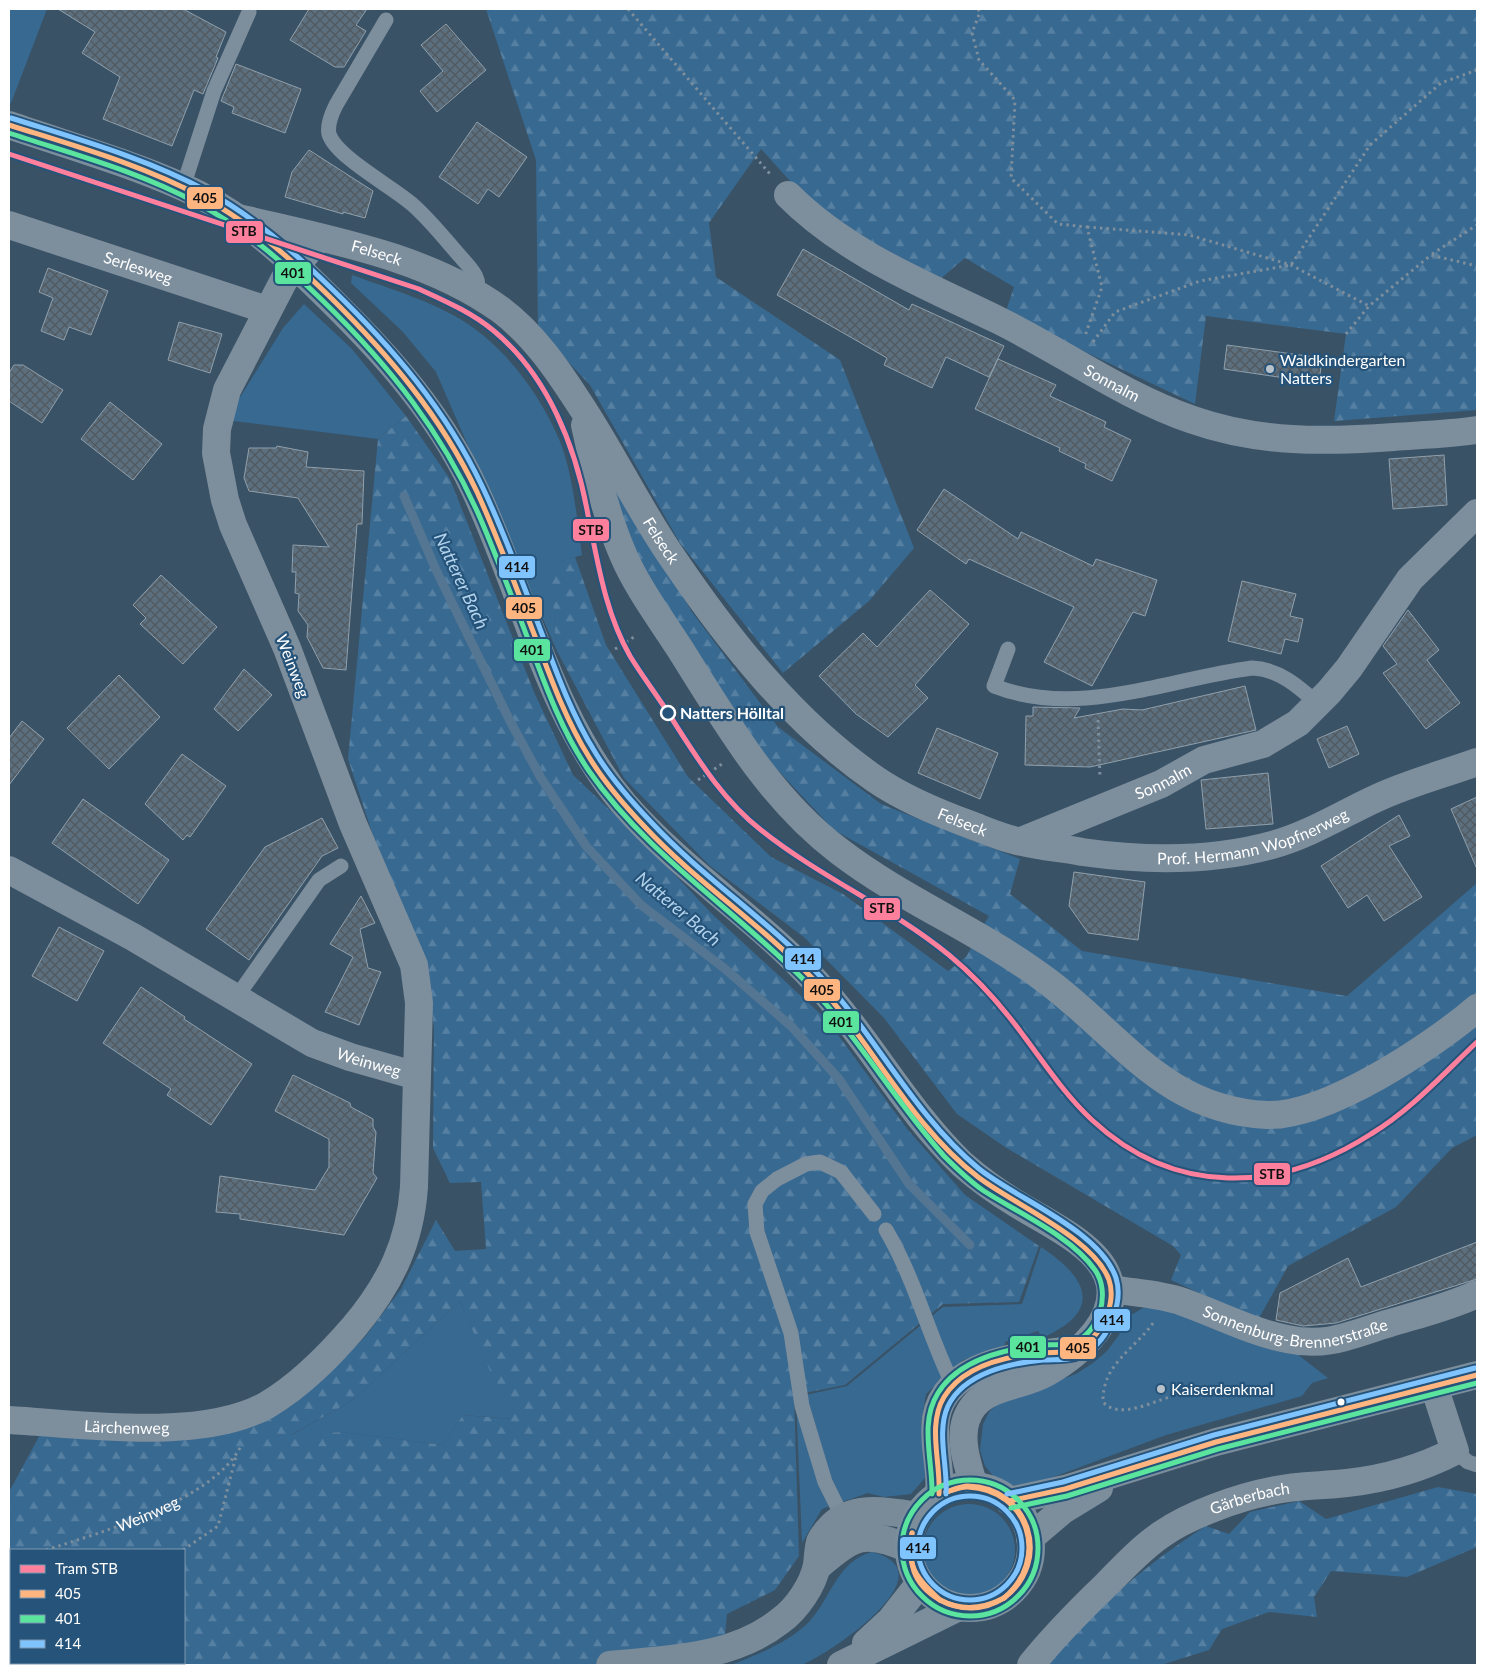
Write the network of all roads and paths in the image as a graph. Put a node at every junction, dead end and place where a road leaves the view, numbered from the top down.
1 (628, 9) edge
2 (978, 9) edge
3 (249, 12) dead end
4 (386, 20) dead end
5 (1477, 70) edge
6 (9, 125) edge
7 (183, 187) junction
8 (788, 195) joint
9 (235, 217) junction
10 (1477, 224) edge
11 (9, 225) edge
12 (1087, 227) junction
13 (319, 238) junction
14 (1431, 255) junction
15 (1291, 265) junction
16 (296, 266) junction
17 (1477, 266) edge
18 (476, 294) junction
19 (1369, 306) junction
20 (267, 310) junction
21 (1346, 334) dead end
22 (1076, 365) junction
23 (580, 404) junction
24 (1477, 430) edge
25 (1477, 513) edge
26 (1008, 649) dead end
27 (1097, 696) junction
28 (1318, 704) junction
29 (1477, 762) edge
30 (1100, 781) dead end
31 (1019, 842) junction
32 (341, 866) dead end
33 (9, 870) edge
34 (236, 998) junction
35 (1477, 1008) edge
36 (417, 1076) junction
37 (874, 1214) dead end
38 (886, 1230) dead end
39 (1111, 1289) junction
40 (1477, 1294) edge
41 (1168, 1299) junction
42 (1077, 1350) junction
43 (1477, 1375) edge
44 (953, 1385) junction
45 (1434, 1386) junction
46 (1170, 1397) dead end
47 (244, 1415) junction
48 (9, 1420) edge
49 (237, 1454) junction
50 (1466, 1458) edge
51 (1126, 1471) junction
52 (974, 1486) junction
53 (939, 1494) junction
54 (1009, 1501) junction
55 (917, 1516) junction
56 (843, 1518) junction
57 (1030, 1538) junction
58 (49, 1549) edge
59 (184, 1549) edge
60 (909, 1549) junction
61 (816, 1567) junction
62 (920, 1583) junction
63 (959, 1607) junction
64 (844, 1663) edge
65 (610, 1665) edge
66 (1031, 1665) edge

1 - 8 path
2 - 12 path
3 - 7 lane
4 - 18 lane
5 - 15 path
6 - 7 street
7 - 9 street
8 - 22 street, Sonnalm
9 - 13 street, Felseck
9 - 16 street
10 - 14 path
11 - 20 street, Serlesweg
12 - 15 path
12 - 22 path
13 - 16 street
13 - 18 street, Felseck
14 - 17 path
14 - 19 path
15 - 19 path
15 - 22 path
16 - 20 street, Weinweg
16 - 39 street
18 - 23 street, Felseck
19 - 21 path
20 - 36 street, Weinweg
22 - 24 street, Sonnalm
23 - 31 street, Felseck
23 - 35 street
25 - 28 street, Sonnalm
26 - 27 lane
27 - 28 lane
27 - 30 path
28 - 31 street, Sonnalm
29 - 31 street, Prof. Hermann Wopfnerweg
32 - 34 lane
33 - 34 street, Weinweg
34 - 36 street, Weinweg
36 - 47 street, Weinweg
37 - 56 lane
38 - 44 lane
39 - 41 street, Sonnenburg-Brennerstraße
39 - 42 street
40 - 41 street, Sonnenburg-Brennerstraße
41 - 46 path
42 - 44 street
42 - 52 street
43 - 45 main road
44 - 53 street
45 - 50 street, Gärberbach
45 - 51 main road
47 - 48 street, Lärchenweg
47 - 49 path
49 - 58 path, Weinweg
49 - 59 path
50 - 66 street, Gärberbach
51 - 54 main road
51 - 57 main road
52 - 53 main road
52 - 54 main road
53 - 55 main road
54 - 57 main road
55 - 56 main road
55 - 60 main road
56 - 61 main road
57 - 63 main road
60 - 61 main road
60 - 62 main road
61 - 65 main road
62 - 63 main road
62 - 64 main road
63 - 64 main road

